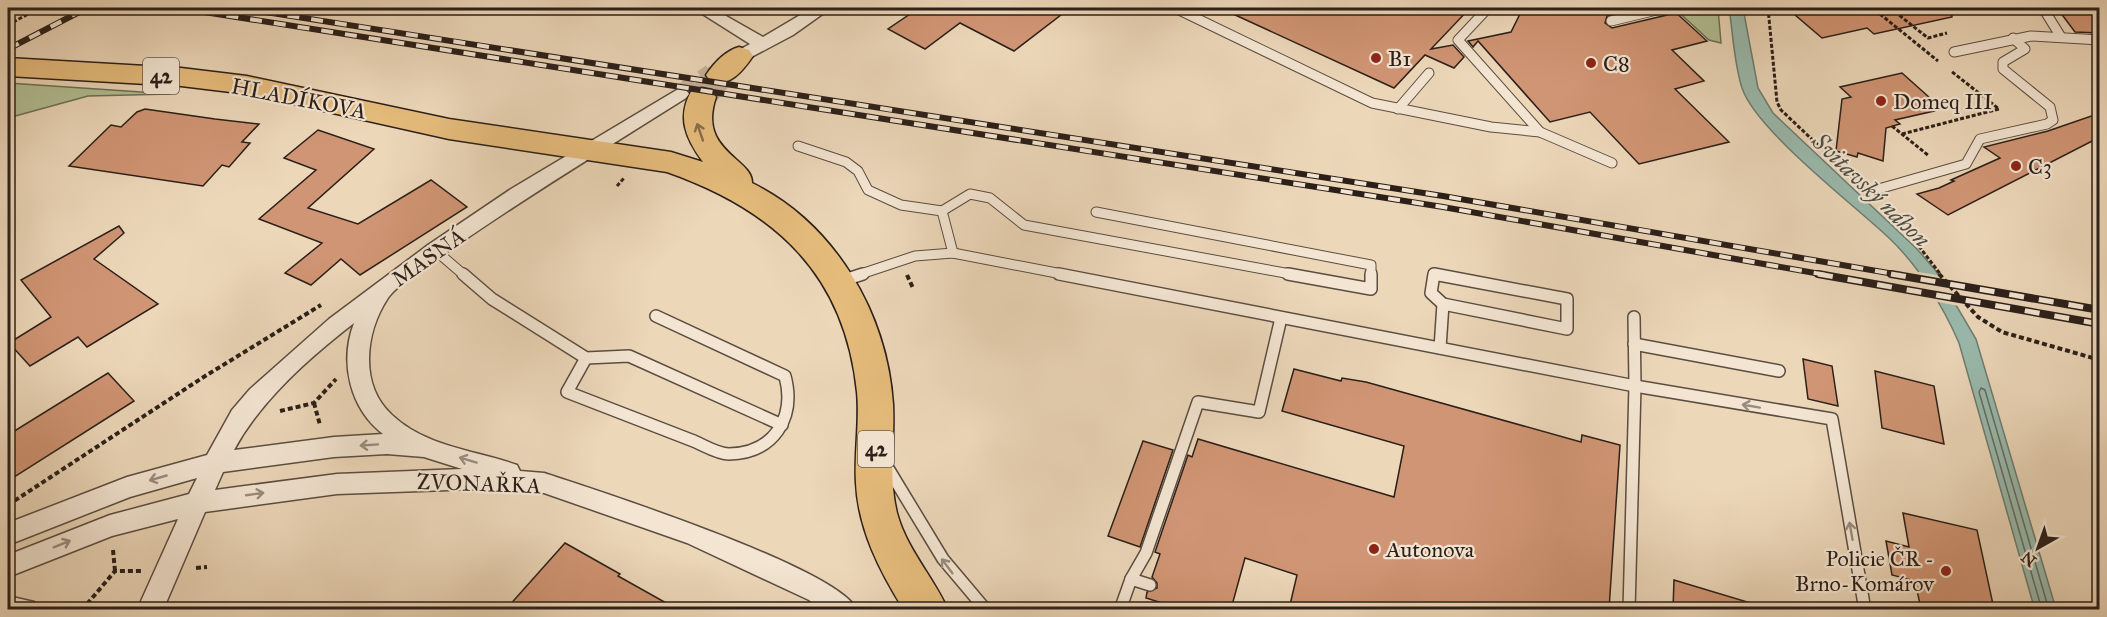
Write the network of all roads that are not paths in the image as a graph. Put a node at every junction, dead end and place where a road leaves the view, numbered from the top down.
1 (701, 8) edge
2 (823, 8) edge
3 (1175, 8) edge
4 (1488, 8) edge
5 (1665, 8) edge
6 (2043, 8) edge
7 (1611, 21) dead end
8 (2061, 37) junction
9 (2013, 38) junction
10 (2100, 40) edge
11 (763, 44) junction
12 (1954, 52) dead end
13 (8, 67) edge
14 (1429, 73) dead end
15 (710, 79) junction
16 (1398, 109) junction
17 (1540, 132) junction
18 (798, 146) dead end
19 (588, 150) junction
20 (1612, 163) dead end
21 (1868, 192) road end
22 (750, 193) junction
23 (942, 212) junction
24 (1096, 212) dead end
25 (435, 250) junction
26 (952, 253) junction
27 (841, 281) junction
28 (384, 288) junction
29 (1443, 304) junction
30 (656, 316) dead end
31 (1634, 317) dead end
32 (1281, 318) junction
33 (1634, 344) junction
34 (1440, 348) junction
35 (586, 358) junction
36 (1779, 371) dead end
37 (1635, 386) junction
38 (782, 425) junction
39 (427, 447) junction
40 (876, 449) junction
41 (215, 463) junction
42 (544, 483) junction
43 (197, 503) junction
44 (8, 534) edge
45 (8, 566) edge
46 (1131, 579) junction
47 (1150, 585) dead end
48 (837, 606) edge
49 (8, 608) edge
50 (25, 609) edge
51 (150, 609) edge
52 (928, 609) edge
53 (986, 609) edge
54 (1120, 609) edge
55 (1629, 609) edge
56 (1864, 609) edge

1 - 11 street
2 - 11 street, MASNÁ
3 - 16 lane
4 - 17 lane
5 - 7 lane
6 - 8 lane
8 - 9 lane
8 - 10 lane
9 - 12 lane
9 - 21 lane
11 - 15 street, MASNÁ
13 - 19 main road, HLADÍKOVA / 42
14 - 16 lane
15 - 19 street, MASNÁ
22 -> 15 main road
16 - 17 lane
17 - 20 lane
18 - 23 lane
19 - 22 main road, 42
19 - 25 street, MASNÁ
22 - 27 main road, 42
23 - 24 lane
23 - 26 lane
25 - 28 street, MASNÁ
25 - 35 lane
26 - 27 lane
26 - 32 lane
27 - 40 main road, 42
28 - 39 street
28 - 41 street, MASNÁ
29 - 29 lane
29 - 34 lane
30 - 38 lane
31 - 33 lane
32 - 34 lane
32 - 46 lane
33 - 36 lane
33 - 37 lane
34 - 37 lane
35 - 38 lane
35 - 38 lane
37 - 55 lane
56 -> 37 lane
39 -> 41 street, ZVONAŘKA
42 -> 39 street
40 - 52 main road, 42
53 -> 40 lane
41 - 43 street, MASNÁ
41 -> 44 street
43 -> 42 street, ZVONAŘKA
42 - 48 street, ZVONAŘKA
45 -> 43 street
43 - 51 street, MASNÁ
46 - 47 lane
46 - 54 lane
49 - 50 street

